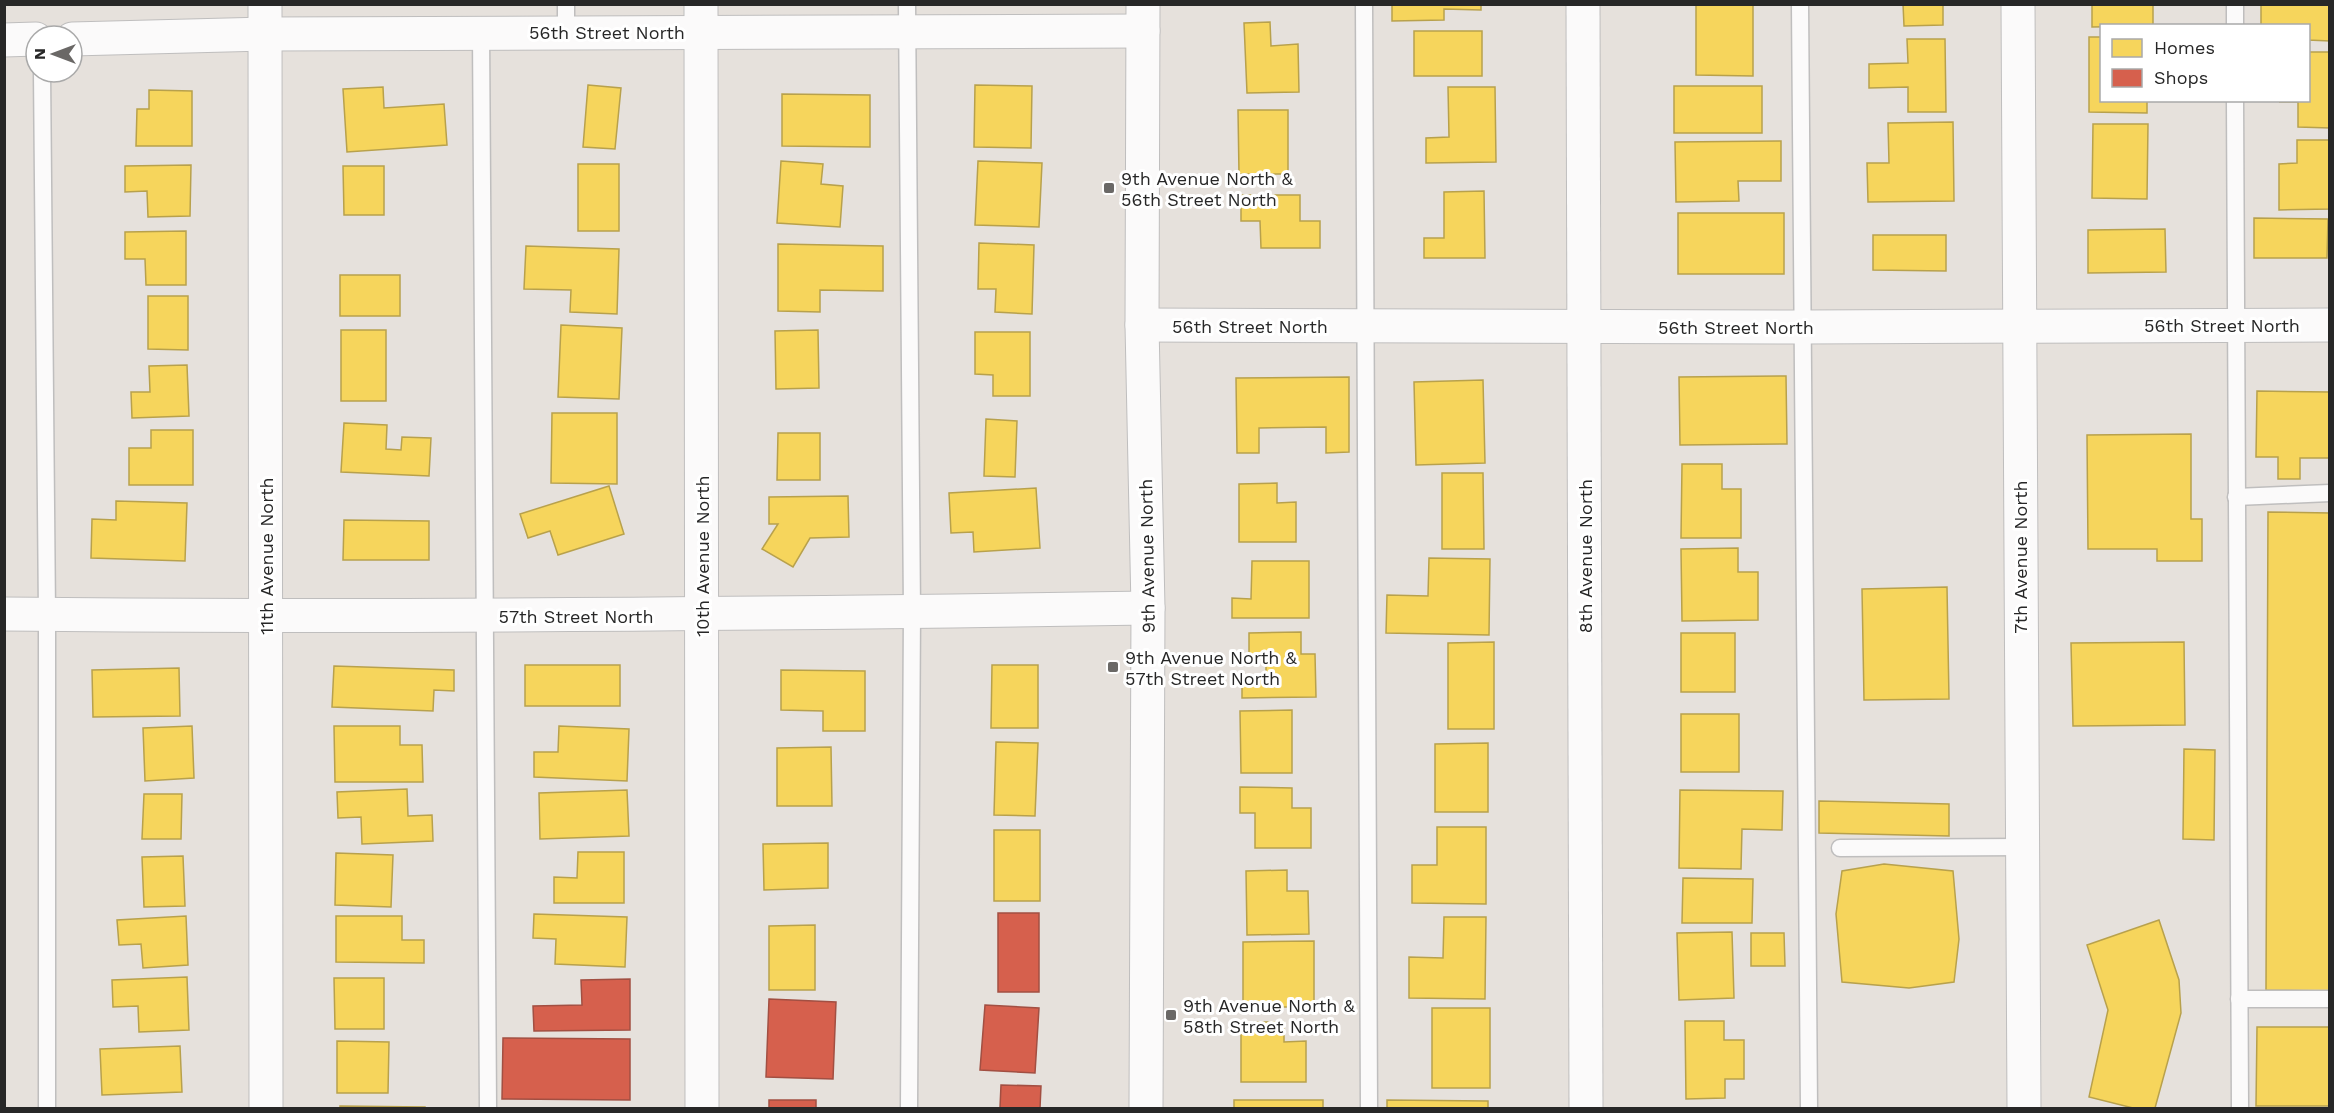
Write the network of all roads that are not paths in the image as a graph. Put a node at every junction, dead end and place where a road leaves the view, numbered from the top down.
1 (1364, 4) edge
2 (1583, 4) edge
3 (1800, 4) edge
4 (2018, 4) edge
5 (2235, 4) edge
6 (566, 18) edge
7 (701, 18) edge
8 (907, 18) edge
9 (1143, 18) edge
10 (265, 19) edge
11 (2235, 24) edge
12 (482, 32) junction
13 (84, 38) edge
14 (24, 39) edge
15 (4, 40) edge
16 (42, 84) edge
17 (2235, 102) edge
18 (2330, 324) edge
19 (1142, 325) junction
20 (2234, 325) junction
21 (1365, 326) junction
22 (1584, 327) junction
23 (1803, 327) junction
24 (2019, 327) junction
25 (2330, 493) edge
26 (2236, 496) junction
27 (1148, 608) junction
28 (912, 612) junction
29 (4, 614) edge
30 (47, 615) junction
31 (702, 615) junction
32 (484, 616) junction
33 (266, 617) junction
34 (2022, 847) junction
35 (1840, 848) dead end
36 (2239, 999) junction
37 (2330, 999) edge
38 (47, 1108) edge
39 (266, 1108) edge
40 (488, 1108) edge
41 (702, 1108) edge
42 (909, 1108) edge
43 (1146, 1108) edge
44 (1369, 1108) edge
45 (1586, 1108) edge
46 (1809, 1108) edge
47 (2024, 1108) edge
48 (2240, 1108) edge

1 - 21 lane
2 - 22 street, 8th Avenue North
3 - 23 lane
4 - 24 street, 7th Avenue North
5 - 11 lane
6 - 7 street, 56th Street North
6 - 12 street, 56th Street North
7 - 8 street, 56th Street North
7 - 31 street, 10th Avenue North
8 - 9 street, 56th Street North
8 - 28 lane
9 - 19 street, 9th Avenue North
10 - 12 street, 56th Street North
10 - 13 street, 56th Street North
10 - 33 street, 11th Avenue North
12 - 32 lane
14 - 15 street
16 - 30 lane
17 - 20 lane
18 - 20 street, 56th Street North
19 - 21 street, 56th Street North
19 - 27 street, 9th Avenue North
20 - 24 street, 56th Street North
20 - 26 lane
21 - 22 street, 56th Street North
21 - 44 lane
22 - 23 street, 56th Street North
22 - 45 street, 8th Avenue North
23 - 24 street, 56th Street North
23 - 46 lane
24 - 34 street, 7th Avenue North
25 - 26 lane
26 - 36 lane
27 - 28 street, 57th Street North
27 - 43 street, 9th Avenue North
28 - 31 street, 57th Street North
28 - 42 lane
29 - 30 street, 57th Street North
30 - 33 street, 57th Street North
30 - 38 lane
31 - 32 street, 57th Street North
31 - 41 street, 10th Avenue North
32 - 33 street, 57th Street North
32 - 40 lane
33 - 39 street, 11th Avenue North
34 - 35 lane
34 - 47 street, 7th Avenue North
36 - 37 lane
36 - 48 lane

